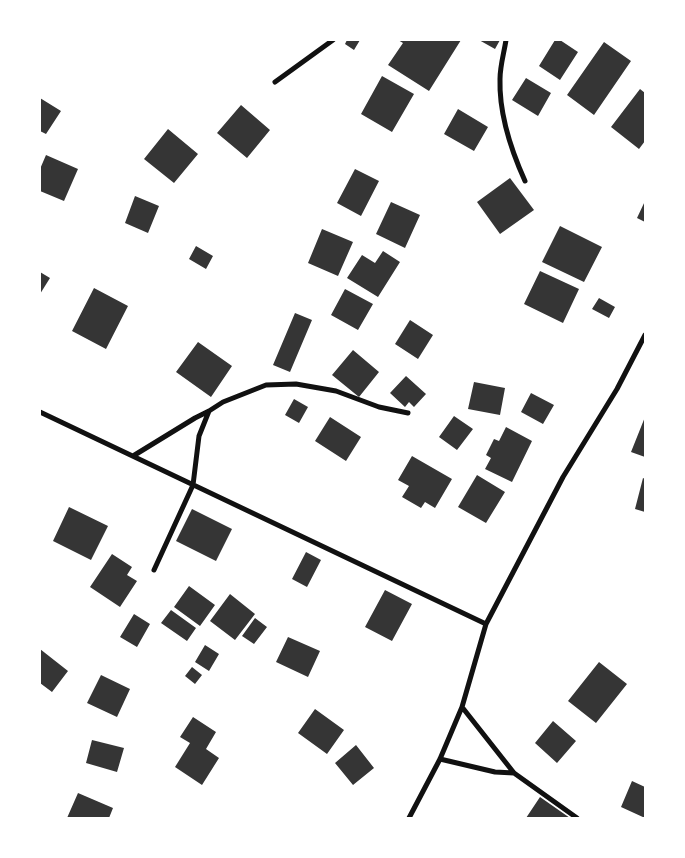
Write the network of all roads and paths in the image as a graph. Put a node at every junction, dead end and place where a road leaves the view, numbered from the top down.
1 (332, 40) edge
2 (506, 40) edge
3 (275, 82) dead end
4 (525, 181) dead end
5 (645, 335) edge
6 (209, 411) junction
7 (40, 412) edge
8 (408, 413) dead end
9 (133, 456) junction
10 (192, 485) junction
11 (154, 570) dead end
12 (486, 624) junction
13 (462, 707) junction
14 (440, 759) junction
15 (514, 773) junction
16 (409, 818) edge
17 (577, 818) edge

1 - 3 street
2 - 4 street
5 - 12 street
6 - 8 street
6 - 9 street
6 - 10 street
7 - 9 street
9 - 10 street
10 - 11 street
10 - 12 street
12 - 13 street
13 - 14 street
13 - 15 street
14 - 15 street
14 - 16 street
15 - 17 street

